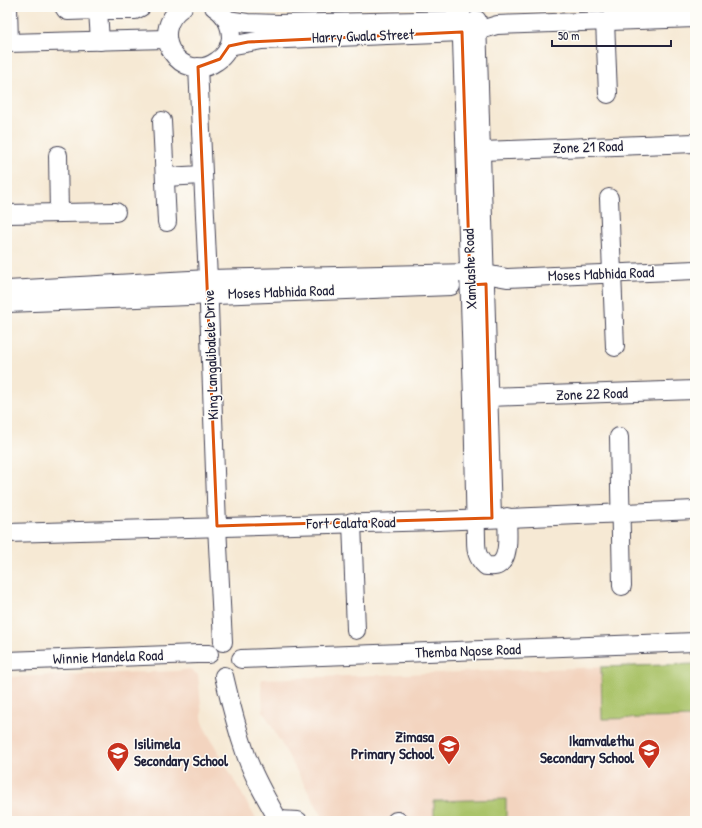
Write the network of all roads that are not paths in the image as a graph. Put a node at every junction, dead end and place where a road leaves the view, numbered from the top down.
1 (8, 7) edge
2 (64, 7) edge
3 (141, 7) edge
4 (183, 7) edge
5 (214, 7) edge
6 (98, 10) junction
7 (579, 14) edge
8 (688, 15) edge
9 (227, 20) junction
10 (606, 21) junction
11 (468, 22) edge
12 (167, 39) junction
13 (100, 41) junction
14 (8, 43) edge
15 (229, 46) junction
16 (198, 67) junction
17 (608, 94) dead end
18 (162, 121) dead end
19 (695, 143) edge
20 (482, 151) junction
21 (58, 155) dead end
22 (203, 175) junction
23 (165, 177) junction
24 (610, 198) dead end
25 (116, 212) dead end
26 (59, 213) junction
27 (7, 214) edge
28 (167, 222) dead end
29 (695, 270) edge
30 (613, 274) junction
31 (478, 279) junction
32 (209, 287) junction
33 (7, 290) edge
34 (7, 303) edge
35 (615, 347) dead end
36 (695, 390) edge
37 (488, 397) junction
38 (619, 437) dead end
39 (695, 510) edge
40 (621, 513) junction
41 (492, 518) junction
42 (352, 522) junction
43 (217, 526) junction
44 (7, 533) edge
45 (622, 586) dead end
46 (356, 630) dead end
47 (224, 642) junction
48 (695, 642) edge
49 (208, 654) junction
50 (242, 659) junction
51 (7, 661) edge
52 (224, 676) junction
53 (279, 821) edge
54 (298, 821) edge

1 - 14 street
2 - 6 street
3 - 6 street
4 - 12 street
5 - 9 street
6 - 13 street
7 - 10 street, Harry Gwala Street
7 - 11 street, Harry Gwala Street
8 - 10 street, Harry Gwala Street
9 - 11 street, Harry Gwala Street
9 - 15 street
10 - 17 street
11 - 15 street, Harry Gwala Street
11 - 20 street, Xamlashe Road
11 - 31 street, Xamlashe Road
12 - 13 street
12 - 16 street
13 - 14 street
15 - 16 street
16 - 22 street, King Langalibalele Drive
18 - 23 street
19 - 20 street, Zone 21 Road
20 - 31 street, Xamlashe Road
21 - 26 street
22 - 23 street
22 - 32 street, King Langalibalele Drive
23 - 28 street
24 - 30 street
25 - 26 street
26 - 27 street
29 - 30 street, Moses Mabhida Road
30 - 31 street, Moses Mabhida Road
30 - 35 street
31 - 32 street, Moses Mabhida Road
31 - 37 street, Xamlashe Road
31 - 41 street, Xamlashe Road
32 - 33 street, Moses Mabhida Road
32 - 34 street, Moses Mabhida Road
32 - 43 street, King Langalibalele Drive
36 - 37 street, Zone 22 Road
37 - 41 street, Xamlashe Road
38 - 40 street
39 - 40 street, Fort Calata Road
40 - 41 street, Fort Calata Road
40 - 45 street
41 - 42 street, Fort Calata Road
42 - 43 street, Fort Calata Road
42 - 46 street
43 - 44 street, Fort Calata Road
43 - 47 street, King Langalibalele Drive
47 - 49 street
47 - 50 street
48 - 50 street, Themba Nqose Road
49 - 51 street, Winnie Mandela Road
49 - 52 street
50 - 52 street
52 - 53 street
53 - 54 street

